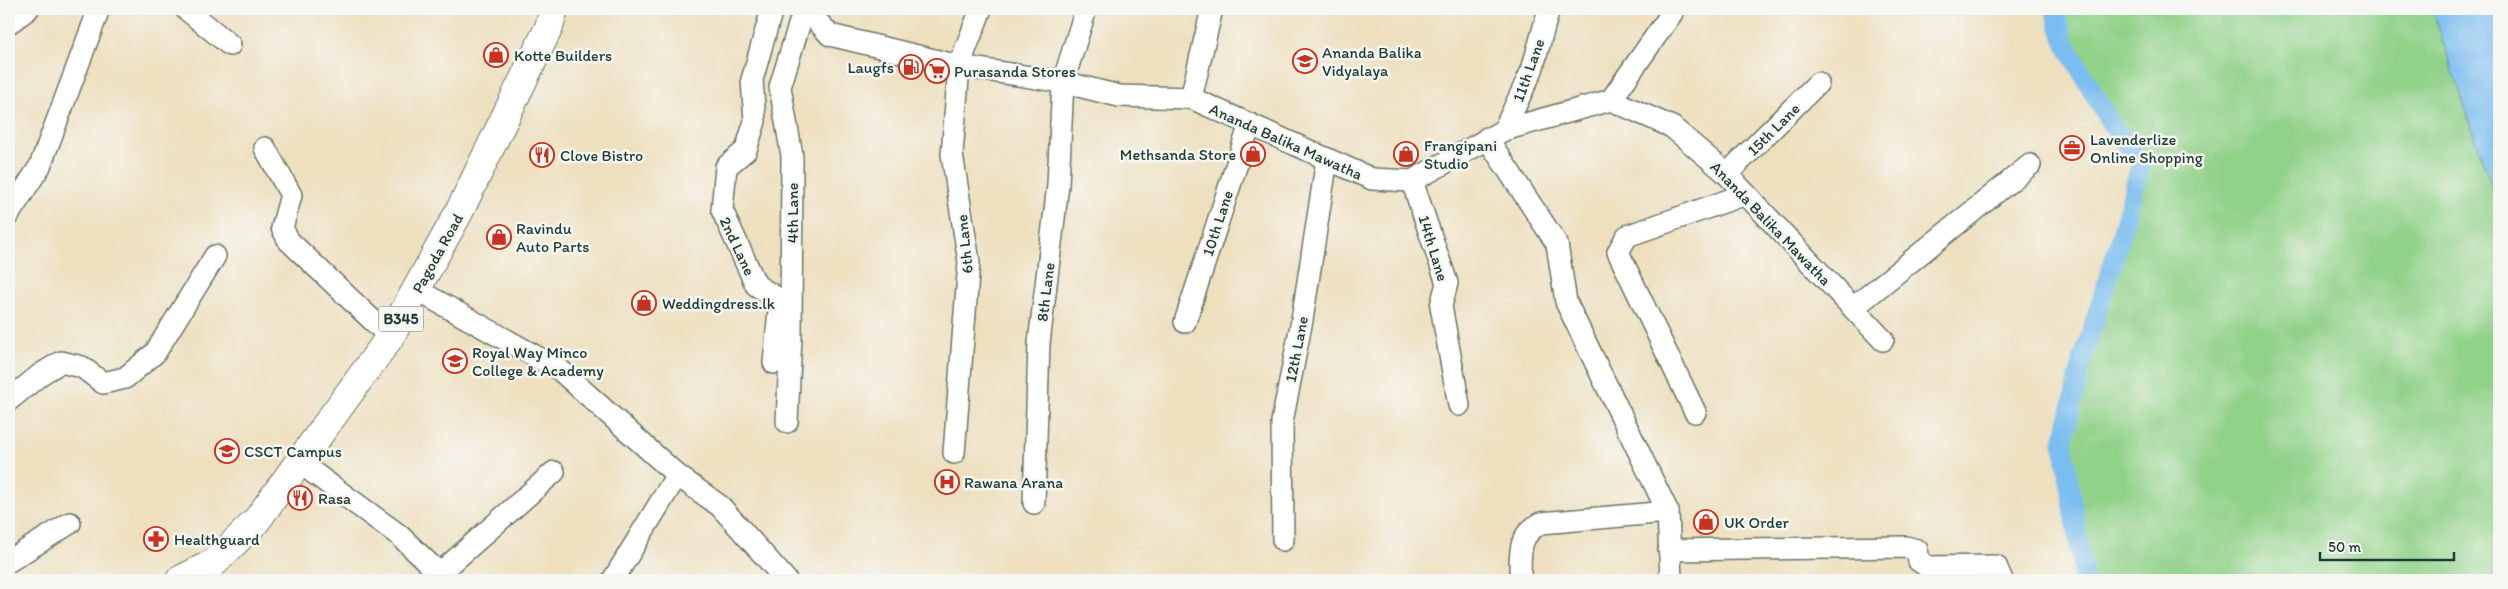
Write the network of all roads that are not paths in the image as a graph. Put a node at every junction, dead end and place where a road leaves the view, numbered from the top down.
1 (28, 9) edge
2 (99, 9) edge
3 (186, 9) edge
4 (554, 9) edge
5 (772, 9) edge
6 (805, 9) edge
7 (981, 9) edge
8 (1086, 9) edge
9 (1212, 9) edge
10 (1549, 9) edge
11 (1670, 9) edge
12 (9, 23) edge
13 (230, 45) dead end
14 (959, 66) junction
15 (1063, 82) junction
16 (1818, 83) dead end
17 (1191, 98) junction
18 (1611, 100) junction
19 (1250, 124) junction
20 (1496, 134) junction
21 (265, 148) dead end
22 (1327, 159) junction
23 (2030, 165) dead end
24 (1728, 174) junction
25 (1412, 181) junction
26 (1746, 194) junction
27 (9, 214) edge
28 (215, 256) dead end
29 (417, 290) junction
30 (1853, 308) junction
31 (1185, 322) dead end
32 (390, 338) junction
33 (1883, 340) dead end
34 (774, 363) dead end
35 (9, 400) edge
36 (1459, 405) dead end
37 (1695, 412) dead end
38 (787, 422) dead end
39 (954, 453) dead end
40 (300, 463) junction
41 (554, 472) dead end
42 (677, 476) junction
43 (1034, 503) dead end
44 (1668, 512) junction
45 (70, 523) dead end
46 (1283, 540) dead end
47 (1669, 550) junction
48 (9, 561) edge
49 (442, 577) edge
50 (180, 580) edge
51 (613, 580) edge
52 (786, 580) edge
53 (1520, 580) edge
54 (1671, 580) edge
55 (2002, 580) edge

1 - 12 street
2 - 27 street
3 - 13 street
4 - 29 main road, Pagoda Road / B345
5 - 34 street, 2nd Lane
6 - 14 street, Ananda Balika Mawatha
6 - 38 street, 4th Lane
7 - 14 street, 6th Lane
8 - 15 street, 8th Lane
9 - 17 street
10 - 20 street, 11th Lane
11 - 18 street
14 - 15 street, Ananda Balika Mawatha
14 - 39 street, 6th Lane
15 - 17 street, Ananda Balika Mawatha
15 - 43 street, 8th Lane
16 - 24 street, 15th Lane
17 - 19 street, Ananda Balika Mawatha
18 - 20 street
18 - 24 street, Ananda Balika Mawatha
19 - 22 street, Ananda Balika Mawatha
19 - 31 street, 10th Lane
20 - 25 street
20 - 44 street
21 - 32 street
22 - 25 street, Ananda Balika Mawatha
22 - 46 street, 12th Lane
23 - 30 street
24 - 26 street, Ananda Balika Mawatha
25 - 36 street, 14th Lane
26 - 30 street, Ananda Balika Mawatha
26 - 37 street
28 - 35 street
29 - 32 main road, Pagoda Road / B345
29 - 42 street
30 - 33 street, Ananda Balika Mawatha
32 - 40 main road, Pagoda Road / B345
40 - 49 street
40 - 50 main road, Pagoda Road / B345
41 - 49 street
42 - 51 street
42 - 52 street
44 - 47 street
44 - 53 street
45 - 48 street
47 - 54 street
47 - 55 street

